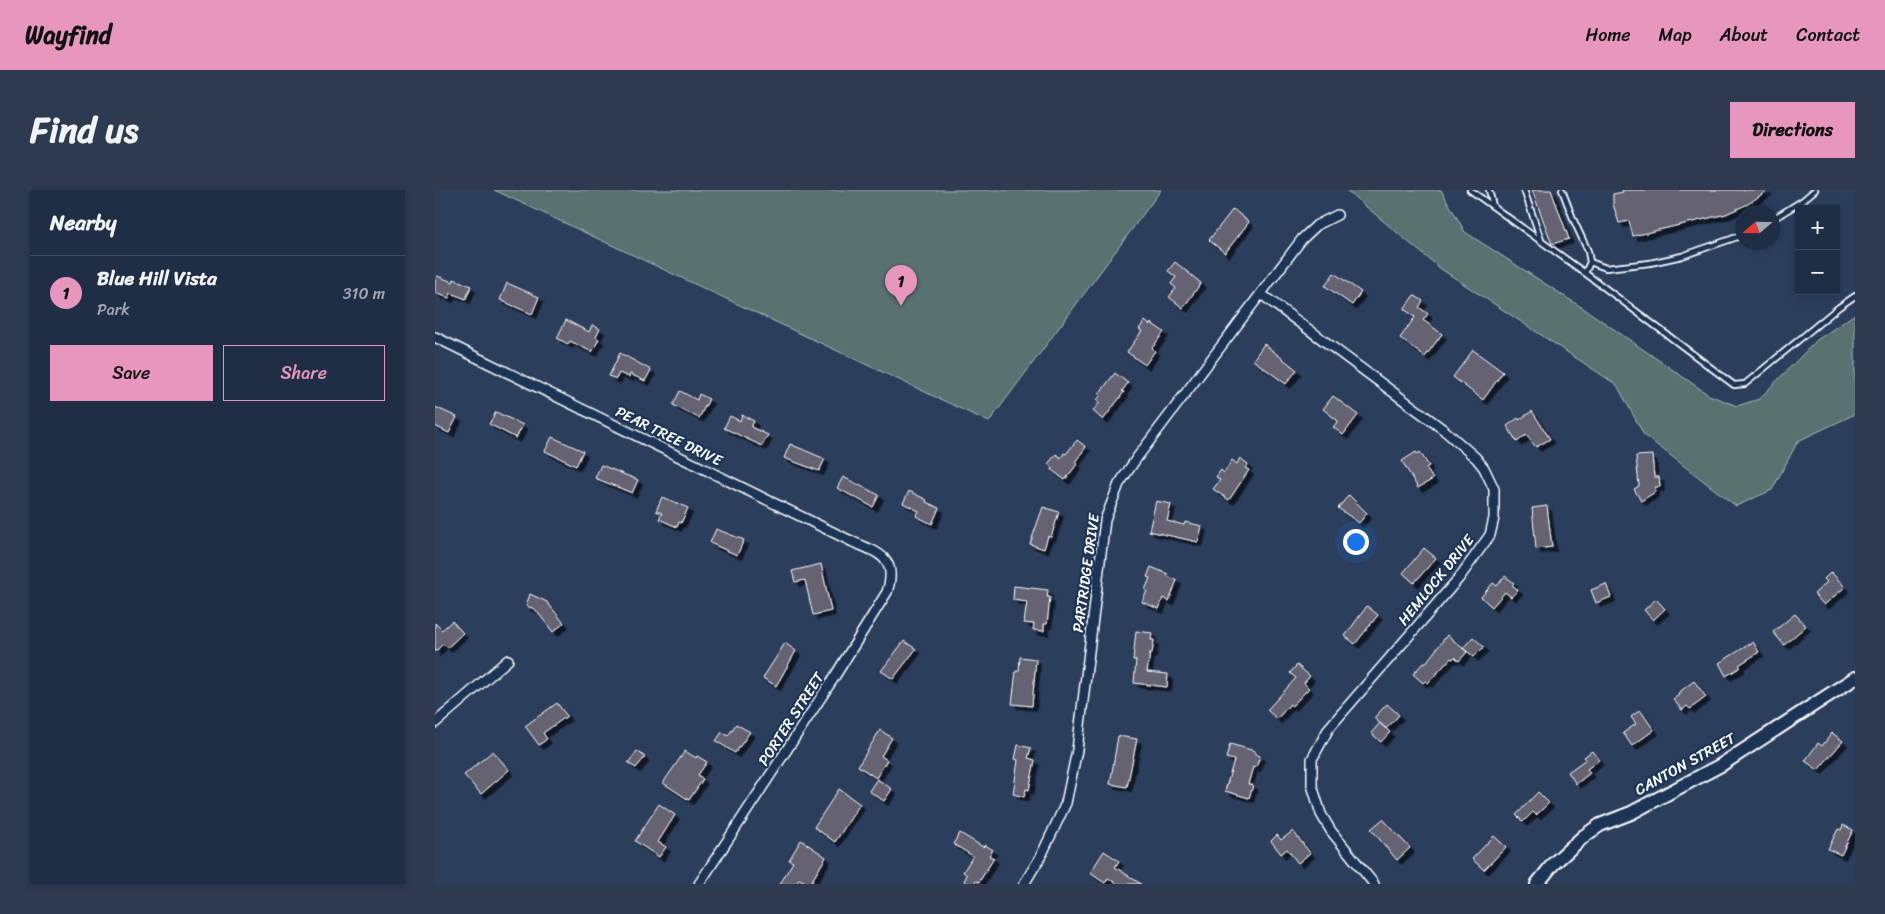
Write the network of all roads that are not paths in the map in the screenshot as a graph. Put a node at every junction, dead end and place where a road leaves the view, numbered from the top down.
1 (1470, 190) edge
2 (1489, 190) edge
3 (1524, 190) edge
4 (1562, 190) edge
5 (1815, 190) edge
6 (1493, 206) junction
7 (1337, 215) dead end
8 (1780, 215) edge
9 (1735, 238) edge
10 (1541, 241) junction
11 (1590, 262) junction
12 (1585, 273) junction
13 (1261, 294) junction
14 (1855, 296) edge
15 (435, 336) edge
16 (889, 563) joint
17 (508, 660) dead end
18 (1855, 678) edge
19 (435, 723) edge
20 (699, 884) edge
21 (1024, 884) edge
22 (1374, 884) edge
23 (1537, 884) edge

1 - 6 lane
2 - 6 lane
3 - 10 lane
4 - 11 lane
5 - 8 lane
6 - 10 lane
7 - 13 street, PARTRIDGE DRIVE
9 - 11 lane
10 - 12 lane
11 - 12 lane
12 - 14 lane
13 - 21 street, PARTRIDGE DRIVE
13 - 22 street, HEMLOCK DRIVE
15 - 16 street, PEAR TREE DRIVE
16 - 20 street, PORTER STREET
17 - 19 street
18 - 23 main road, CANTON STREET

